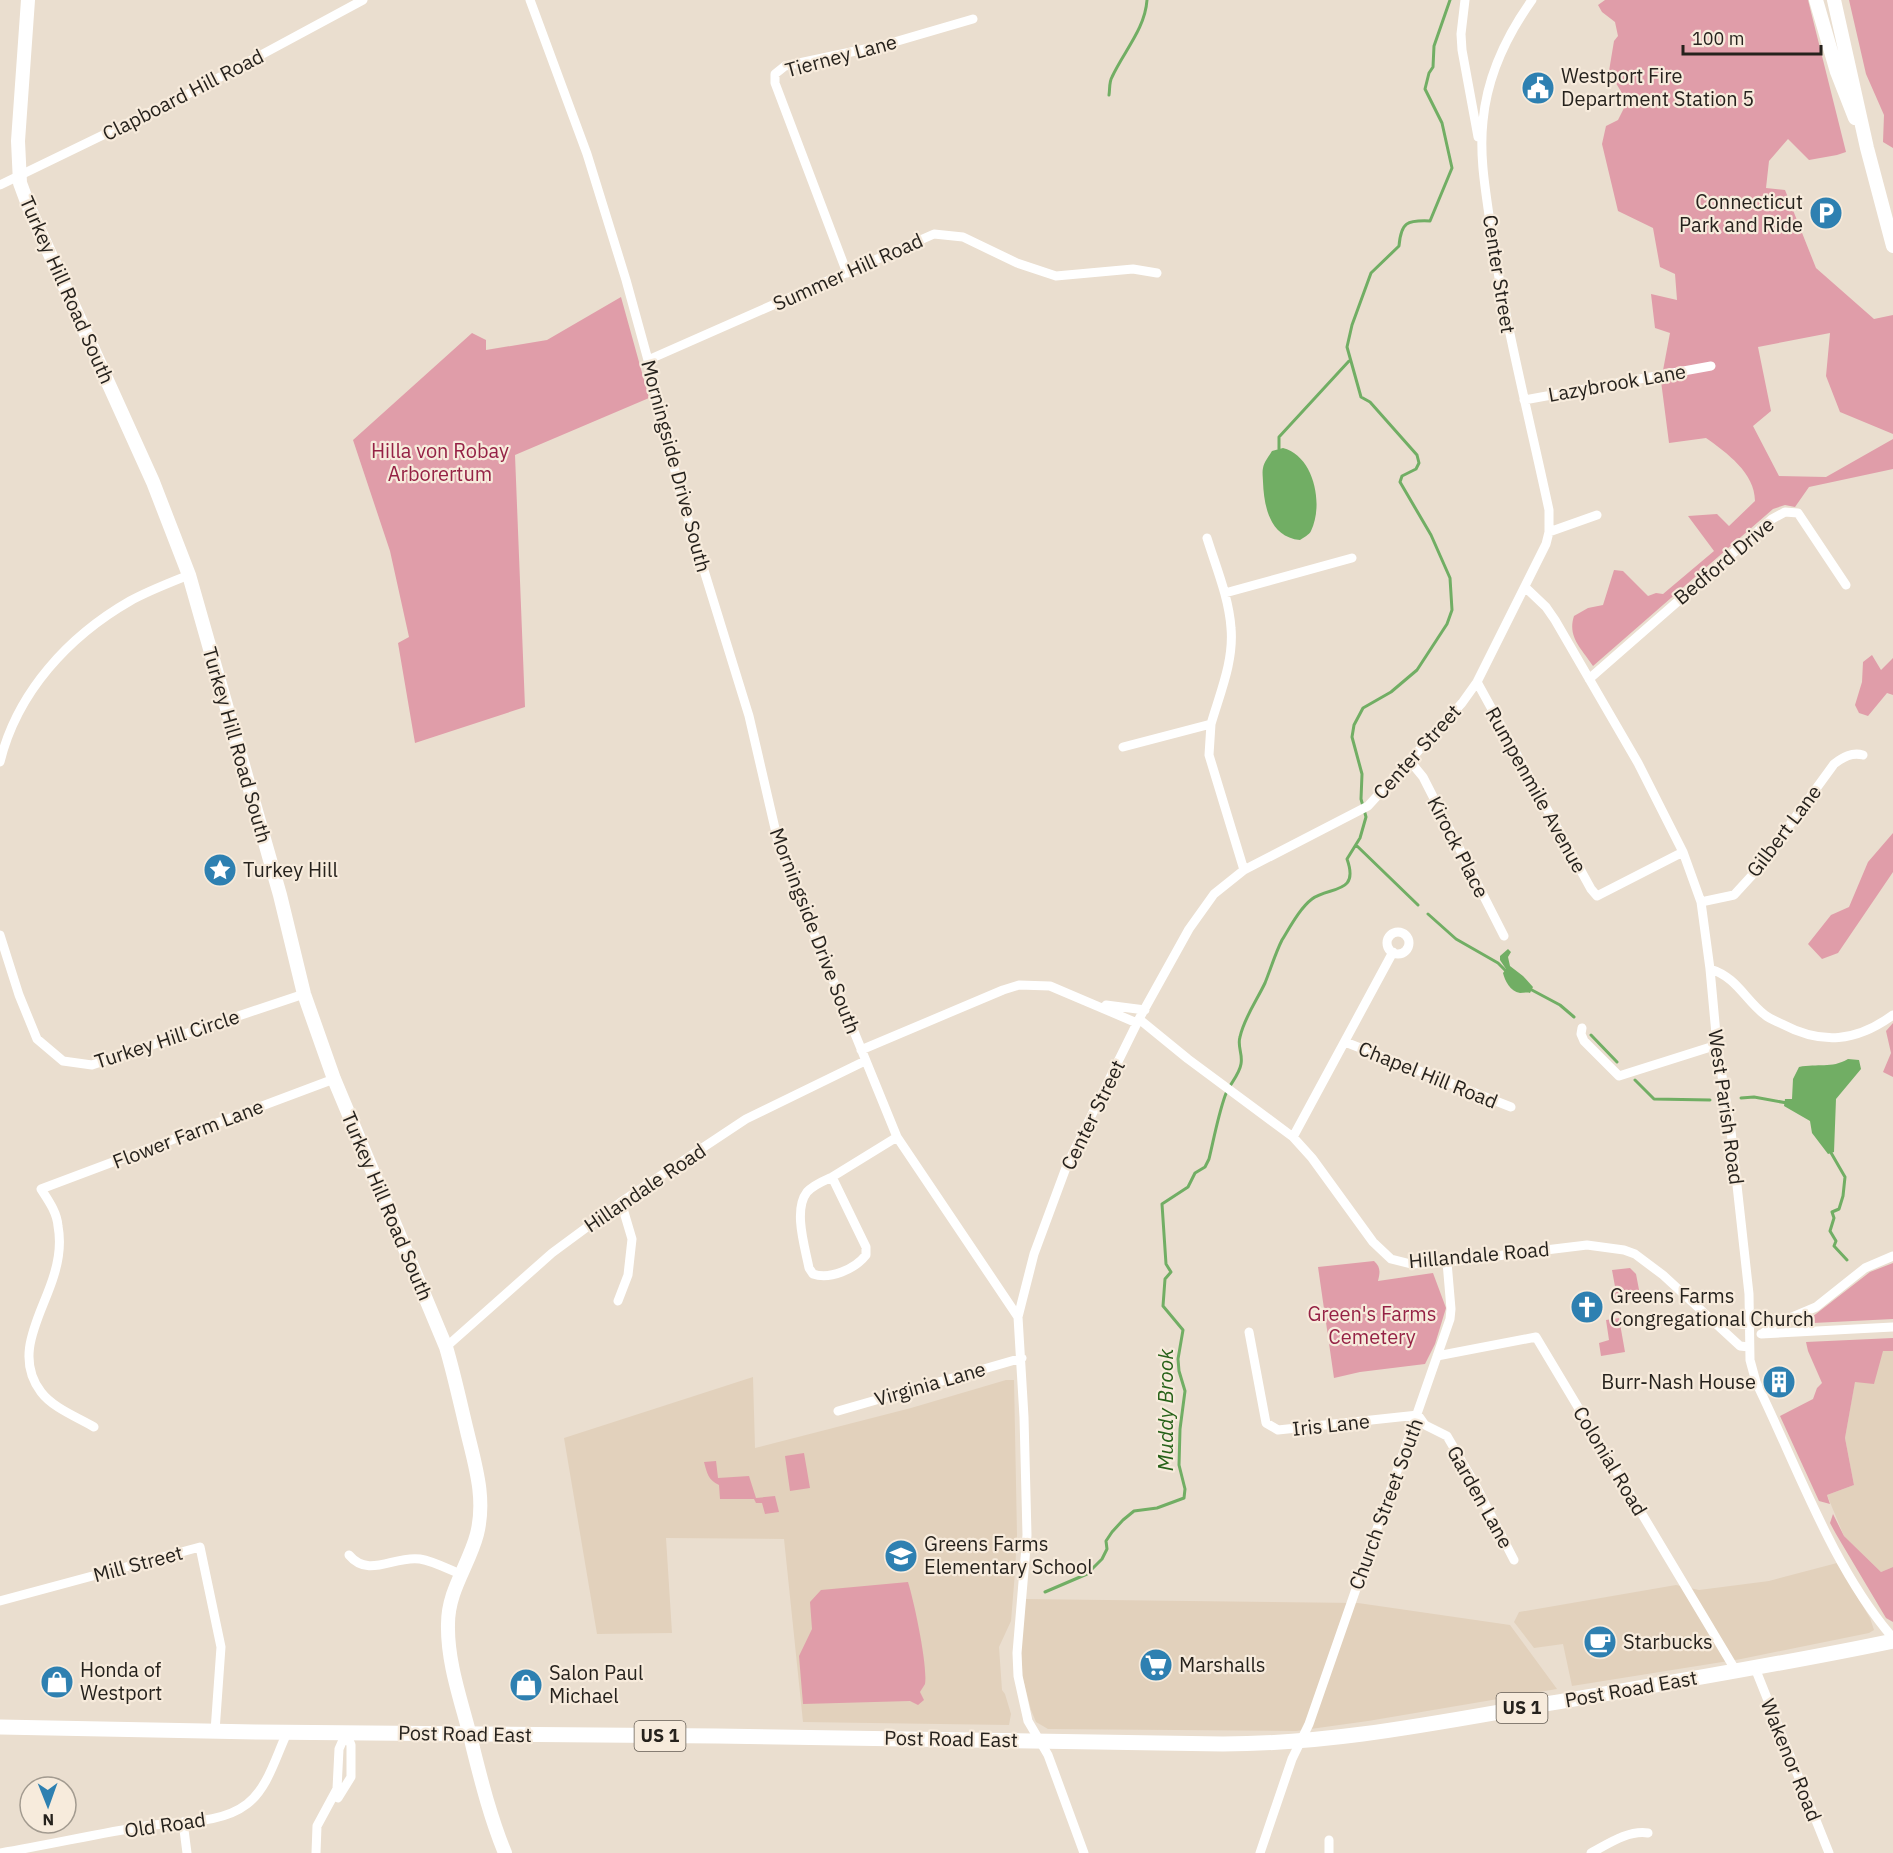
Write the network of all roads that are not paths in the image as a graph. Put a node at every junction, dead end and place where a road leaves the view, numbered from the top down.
1 (28, 0) edge
2 (363, 0) edge
3 (530, 0) edge
4 (1465, 0) edge
5 (1532, 0) edge
6 (1816, 0) edge
7 (1834, 0) edge
8 (973, 19) dead end
9 (1866, 148) junction
10 (1481, 149) junction
11 (19, 176) junction
12 (0, 185) edge
13 (1893, 246) edge
14 (847, 273) junction
15 (1157, 273) dead end
16 (648, 360) junction
17 (1711, 366) dead end
18 (1524, 400) junction
19 (1597, 515) dead end
20 (1549, 532) junction
21 (1207, 538) dead end
22 (1352, 558) dead end
23 (189, 575) junction
24 (1846, 585) dead end
25 (1526, 587) junction
26 (1224, 593) junction
27 (1589, 679) junction
28 (1477, 682) junction
29 (1211, 724) junction
30 (1123, 747) dead end
31 (1863, 755) dead end
32 (1409, 760) junction
33 (0, 762) edge
34 (1683, 852) junction
35 (1244, 870) junction
36 (1701, 902) junction
37 (0, 935) edge
38 (1504, 936) dead end
39 (1393, 952) dead end
40 (1710, 969) junction
41 (304, 994) junction
42 (1094, 1003) junction
43 (1145, 1010) junction
44 (1893, 1015) edge
45 (1138, 1021) junction
46 (1581, 1028) dead end
47 (1345, 1042) junction
48 (1717, 1045) junction
49 (861, 1050) junction
50 (865, 1061) junction
51 (334, 1079) junction
52 (1511, 1107) dead end
53 (897, 1137) junction
54 (1293, 1137) junction
55 (831, 1177) junction
56 (621, 1202) junction
57 (1893, 1256) edge
58 (1447, 1262) junction
59 (618, 1301) dead end
60 (1018, 1317) junction
61 (1714, 1321) junction
62 (1893, 1327) edge
63 (1750, 1330) junction
64 (1249, 1332) dead end
65 (1762, 1334) junction
66 (446, 1347) junction
67 (1749, 1347) junction
68 (1437, 1356) junction
69 (1022, 1358) junction
70 (838, 1411) dead end
71 (1418, 1415) junction
72 (94, 1427) dead end
73 (349, 1555) dead end
74 (1514, 1560) dead end
75 (460, 1574) junction
76 (0, 1600) edge
77 (1893, 1639) edge
78 (1755, 1668) junction
79 (1736, 1671) junction
80 (0, 1726) edge
81 (215, 1731) junction
82 (287, 1733) junction
83 (346, 1733) junction
84 (469, 1734) junction
85 (1038, 1740) junction
86 (1299, 1742) junction
87 (183, 1822) junction
88 (1648, 1833) dead end
89 (1329, 1840) dead end
90 (0, 1852) edge
91 (187, 1853) edge
92 (316, 1853) edge
93 (505, 1853) edge
94 (1084, 1853) edge
95 (1260, 1853) edge
96 (1329, 1853) edge
97 (1591, 1853) edge
98 (1828, 1853) edge

1 - 11 street, Turkey Hill Road South
2 - 11 street, Clapboard Hill Road
3 - 16 street, Morningside Drive South
4 - 10 street, Center Street
5 - 10 street, Center Street
6 - 9 street
7 - 9 street
8 - 14 street, Tierney Lane
9 - 13 street
10 - 18 street, Center Street
11 - 12 street, Clapboard Hill Road
11 - 23 street, Turkey Hill Road South
14 - 15 street, Summer Hill Road
14 - 16 street, Summer Hill Road
16 - 49 street, Morningside Drive South
17 - 18 street, Lazybrook Lane
18 - 20 street, Center Street
19 - 20 street
20 - 25 street, Center Street
21 - 26 street
22 - 26 street
23 - 33 street
23 - 41 street, Turkey Hill Road South
24 - 27 street, Bedford Drive
25 - 27 street, West Parish Road
25 - 28 street, Center Street
26 - 29 street
27 - 34 street, West Parish Road
28 - 32 street, Center Street
28 - 34 street, Rumpenmile Avenue
29 - 30 street
29 - 35 street
31 - 36 street, Gilbert Lane
32 - 35 street, Center Street
32 - 38 street, Kirock Place
34 - 36 street, West Parish Road
35 - 43 street, Center Street
36 - 40 street, West Parish Road
37 - 41 street, Turkey Hill Circle
39 - 47 street, Chapel Hill Road
40 - 44 street
40 - 48 street, West Parish Road
41 - 51 street, Turkey Hill Road South
42 - 43 street, Hillandale Road
42 - 45 street, Hillandale Road
42 - 49 street, Hillandale Road
43 - 45 street, Center Street
45 - 54 street, Hillandale Road
45 - 60 street, Center Street
46 - 48 street
47 - 52 street, Chapel Hill Road
47 - 54 street, Chapel Hill Road
48 - 63 street, West Parish Road
49 - 50 street, Morningside Drive South
50 - 53 street, Morningside Drive South
50 - 56 street, Hillandale Road
51 - 66 street, Turkey Hill Road South
51 - 72 street, Flower Farm Lane
53 - 55 street
53 - 60 street, Morningside Drive South
54 - 58 street, Hillandale Road
55 - 55 street
56 - 59 street
56 - 66 street, Hillandale Road
57 - 65 street
58 - 61 street, Hillandale Road
58 - 68 street, Church Street South
60 - 69 street, Morningside Drive South
61 - 63 street
61 - 67 street, Hillandale Road
62 - 65 street
63 - 65 street
63 - 67 street, West Parish Road
64 - 71 street, Iris Lane
66 - 75 street, Turkey Hill Road South
67 - 77 street, West Parish Road
68 - 71 street, Church Street South
68 - 79 street, Colonial Road
69 - 70 street, Virginia Lane
69 - 85 street, Morningside Drive South
71 - 74 street, Garden Lane
71 - 86 street, Church Street South
73 - 75 street
75 - 84 street, Turkey Hill Road South
76 - 81 street, Mill Street
77 - 78 main road, Post Road East / US 1
78 - 79 main road, Post Road East / US 1
78 - 98 street, Wakenor Road
79 - 86 main road, Post Road East / US 1
80 - 81 main road, Post Road East / US 1
81 - 82 main road, Post Road East / US 1
82 - 83 main road, Post Road East / US 1
82 - 87 street, Old Road
83 - 84 main road, Post Road East / US 1
83 - 92 street
84 - 85 main road, Post Road East / US 1
84 - 93 street, Turkey Hill Road South
85 - 86 main road, Post Road East / US 1
85 - 94 street, Morningside Drive South
86 - 95 street, Church Street South
87 - 90 street, Old Road
87 - 91 street
88 - 97 street
89 - 96 street

